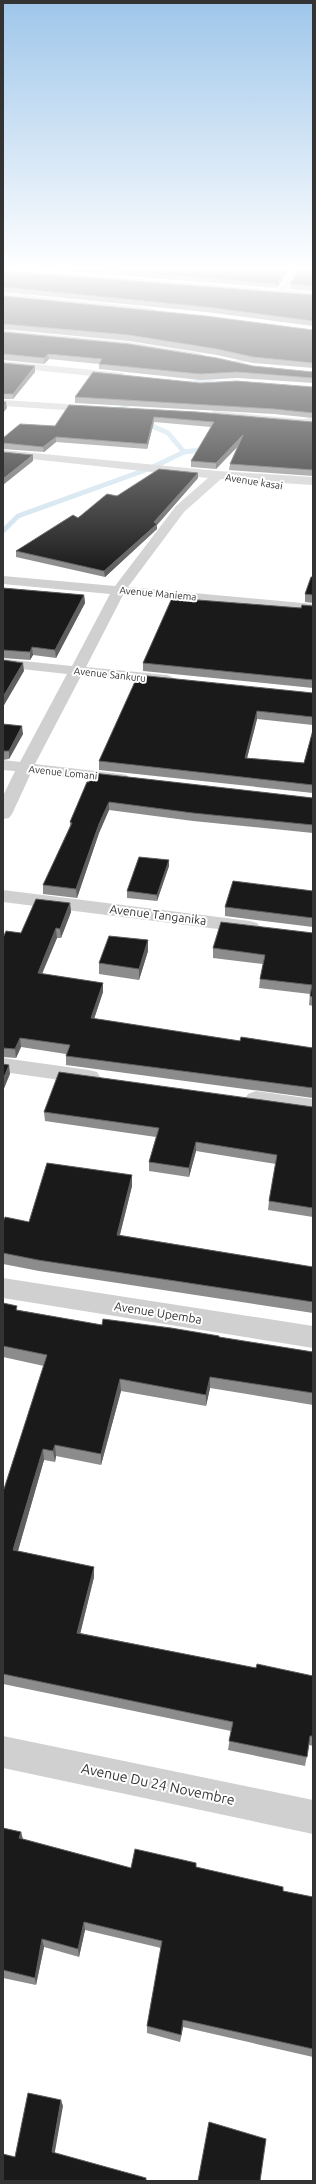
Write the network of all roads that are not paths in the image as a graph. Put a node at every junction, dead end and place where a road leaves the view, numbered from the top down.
1 (41, 368) edge
2 (130, 377) edge
3 (3, 403) edge
4 (107, 410) edge
5 (204, 413) edge
6 (313, 423) edge
7 (3, 452) edge
8 (218, 475) junction
9 (313, 481) edge
10 (306, 493) dead end
11 (3, 580) edge
12 (119, 590) junction
13 (313, 608) edge
14 (3, 663) edge
15 (77, 671) junction
16 (179, 681) edge
17 (3, 765) edge
18 (25, 768) junction
19 (134, 780) edge
20 (3, 814) edge
21 (3, 896) edge
22 (266, 929) edge
23 (3, 1065) edge
24 (112, 1080) edge
25 (236, 1096) edge
26 (313, 1107) edge
27 (3, 1288) edge
28 (313, 1337) edge
29 (3, 1752) edge
30 (313, 1817) edge

1 - 2 street
3 - 4 street
5 - 6 street
7 - 8 street
8 - 9 street
8 - 10 street, Avenue kasai
8 - 12 street
11 - 12 street, Avenue Maniema
12 - 13 street, Avenue Maniema
12 - 15 street
14 - 15 street, Avenue Sankuru
15 - 16 street, Avenue Sankuru
15 - 18 street
17 - 18 street, Avenue Lomani
18 - 19 street, Avenue Lomani
18 - 20 street
21 - 22 street, Avenue Tanganika
23 - 24 street
25 - 26 street
27 - 28 street, Avenue Upemba
29 - 30 street, Avenue Du 24 Novembre

